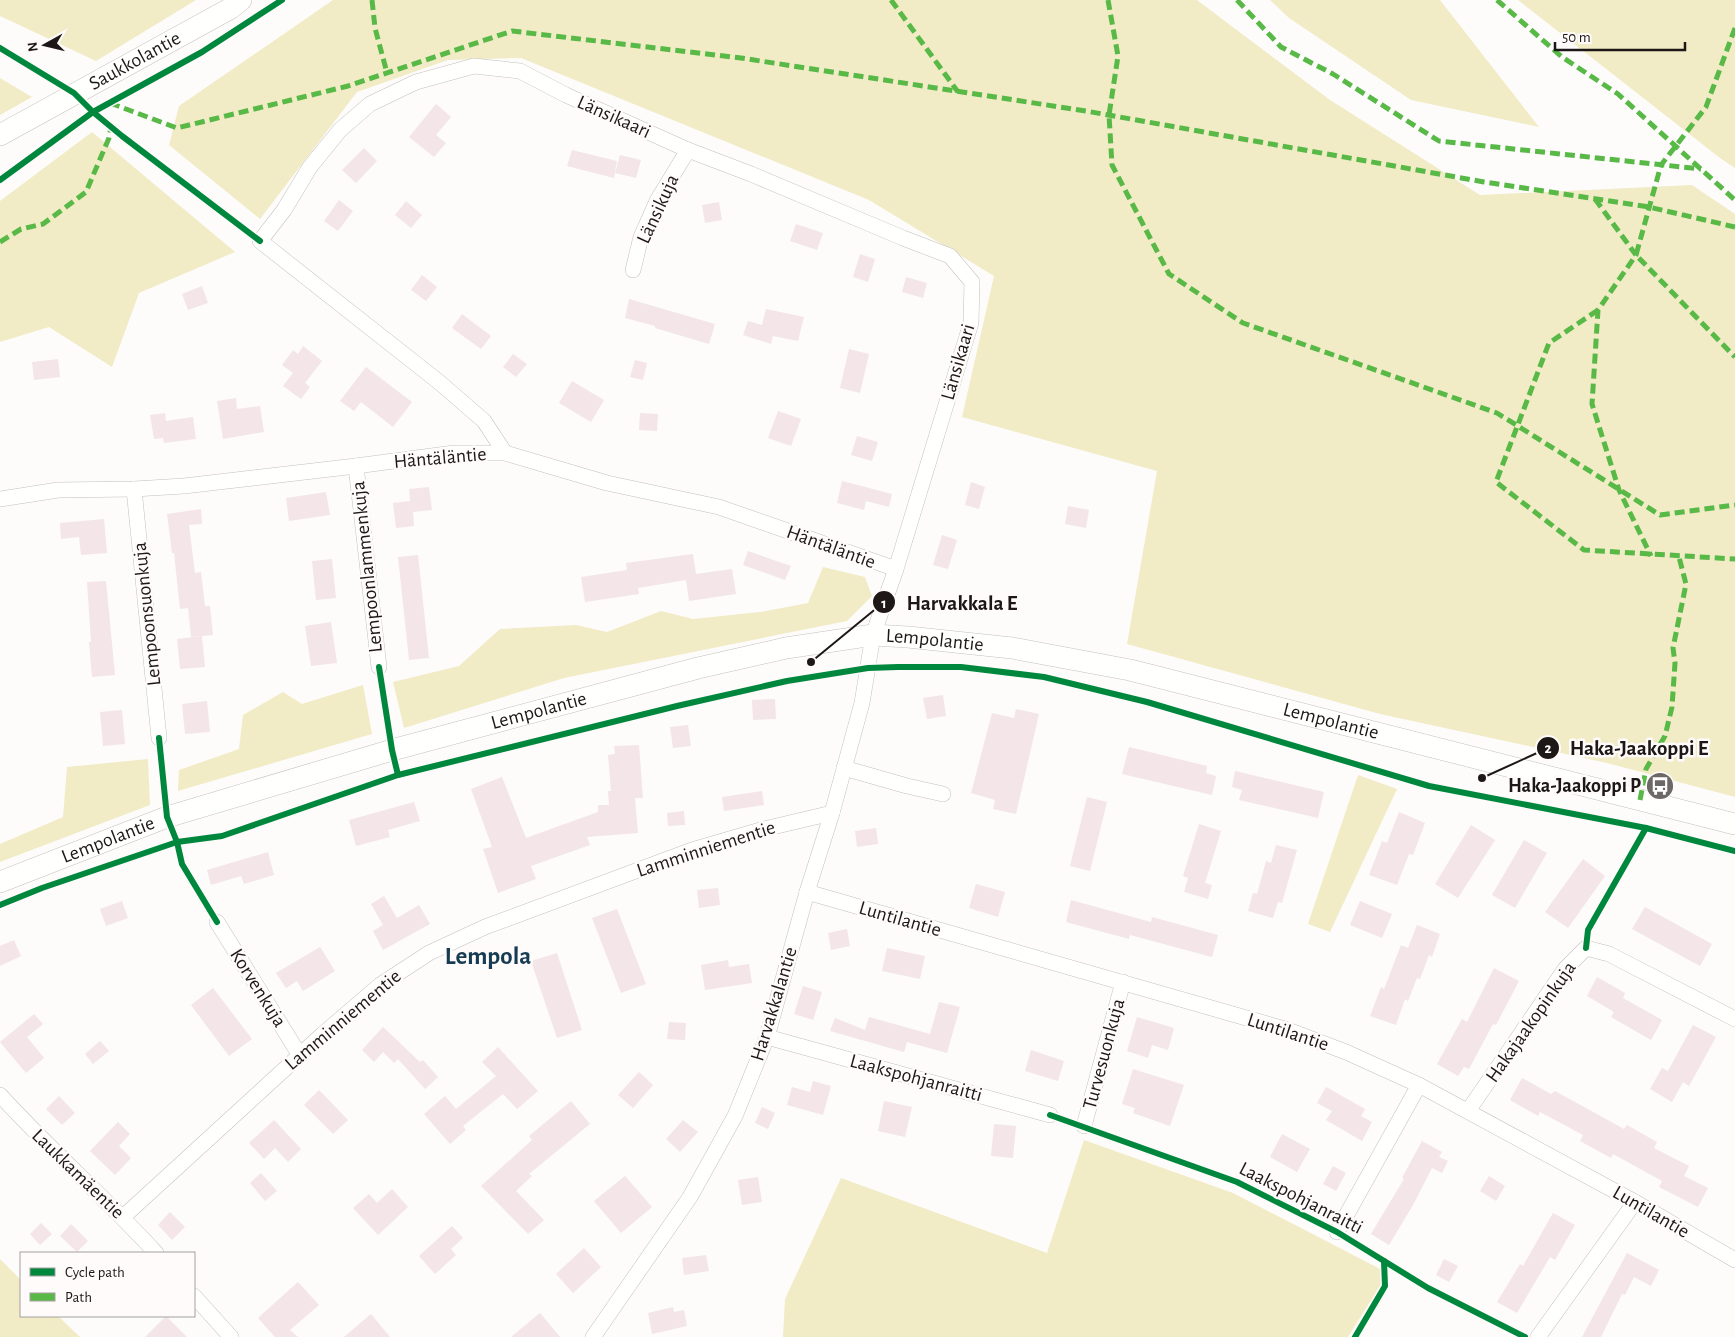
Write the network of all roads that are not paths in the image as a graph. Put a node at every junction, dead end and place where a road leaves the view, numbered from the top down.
1 (242, 0) edge
2 (0, 135) edge
3 (688, 150) junction
4 (634, 270) dead end
5 (505, 453) junction
6 (356, 466) junction
7 (134, 489) junction
8 (0, 499) edge
9 (896, 570) junction
10 (873, 635) junction
11 (379, 667) dead end
12 (159, 738) dead end
13 (844, 768) junction
14 (943, 794) dead end
15 (832, 812) junction
16 (1735, 824) edge
17 (0, 882) edge
18 (807, 892) junction
19 (217, 922) dead end
20 (1123, 982) junction
21 (1735, 1020) edge
22 (767, 1037) junction
23 (299, 1054) junction
24 (1419, 1085) junction
25 (0, 1095) edge
26 (1468, 1112) junction
27 (1050, 1115) dead end
28 (1084, 1126) dead end
29 (1636, 1202) junction
30 (124, 1217) junction
31 (1337, 1232) dead end
32 (155, 1252) edge
33 (1735, 1260) edge
34 (195, 1297) edge
35 (231, 1337) edge
36 (593, 1337) edge
37 (1538, 1337) edge

1 - 2 street, Saukkolantie
3 - 4 street, Länsikuja
3 - 5 street, Länsikaari
3 - 9 street, Länsikaari
5 - 6 street, Häntäläntie
5 - 9 street, Häntäläntie
6 - 7 street, Häntäläntie
6 - 11 street, Lempoonlammenkuja
7 - 8 street, Häntäläntie
7 - 12 street, Lempoonsuonkuja
9 - 10 street, Länsikaari
10 - 13 street, Harvakkalantie
10 - 16 street, Lempolantie
10 - 17 street, Lempolantie
13 - 14 street
13 - 15 street, Harvakkalantie
15 - 18 street, Harvakkalantie
15 - 23 street, Lamminniementie
18 - 20 street, Luntilantie
18 - 22 street, Harvakkalantie
19 - 23 street, Korvenkuja
20 - 24 street, Luntilantie
20 - 28 street, Turvesuonkuja
21 - 26 street, Hakajaakopinkuja
22 - 27 street, Laakspohjanraitti
22 - 36 street, Harvakkalantie
23 - 30 street, Lamminniementie
24 - 26 street, Luntilantie
24 - 31 street
25 - 30 street, Laukkamäentie
26 - 29 street, Luntilantie
29 - 33 street, Luntilantie
29 - 37 street
30 - 32 street, Laukkamäentie
34 - 35 street

